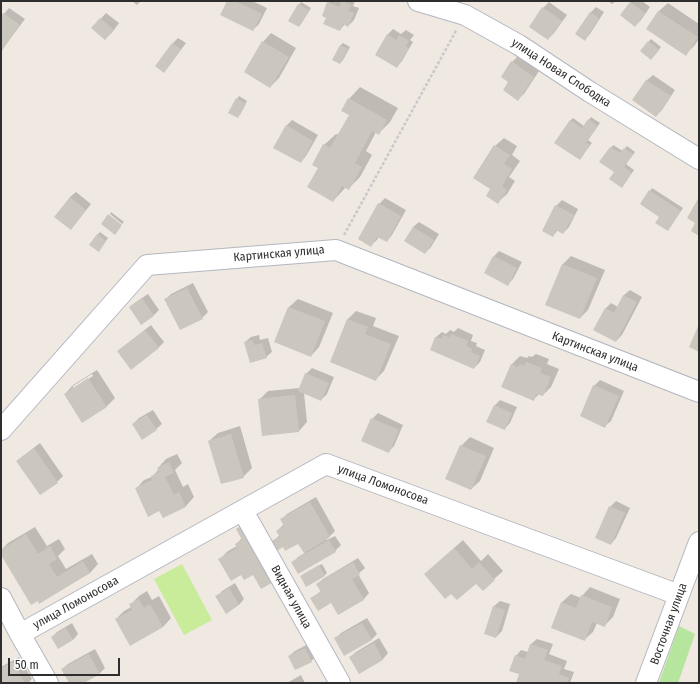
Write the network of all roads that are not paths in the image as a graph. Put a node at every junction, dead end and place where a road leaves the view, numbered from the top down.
1 (418, 1) edge
2 (699, 159) edge
3 (699, 392) edge
4 (1, 430) edge
5 (243, 511) junction
6 (699, 542) edge
7 (679, 594) junction
8 (1, 598) edge
9 (20, 634) junction
10 (48, 683) edge
11 (340, 683) edge
12 (646, 683) edge

1 - 2 street, улица Новая Слободка
3 - 4 street, Картинская улица
5 - 7 street, улица Ломоносова
5 - 9 street, улица Ломоносова
5 - 11 street, Видная улица
6 - 7 street, Восточная улица
7 - 12 street, Восточная улица
8 - 9 street
9 - 10 street

